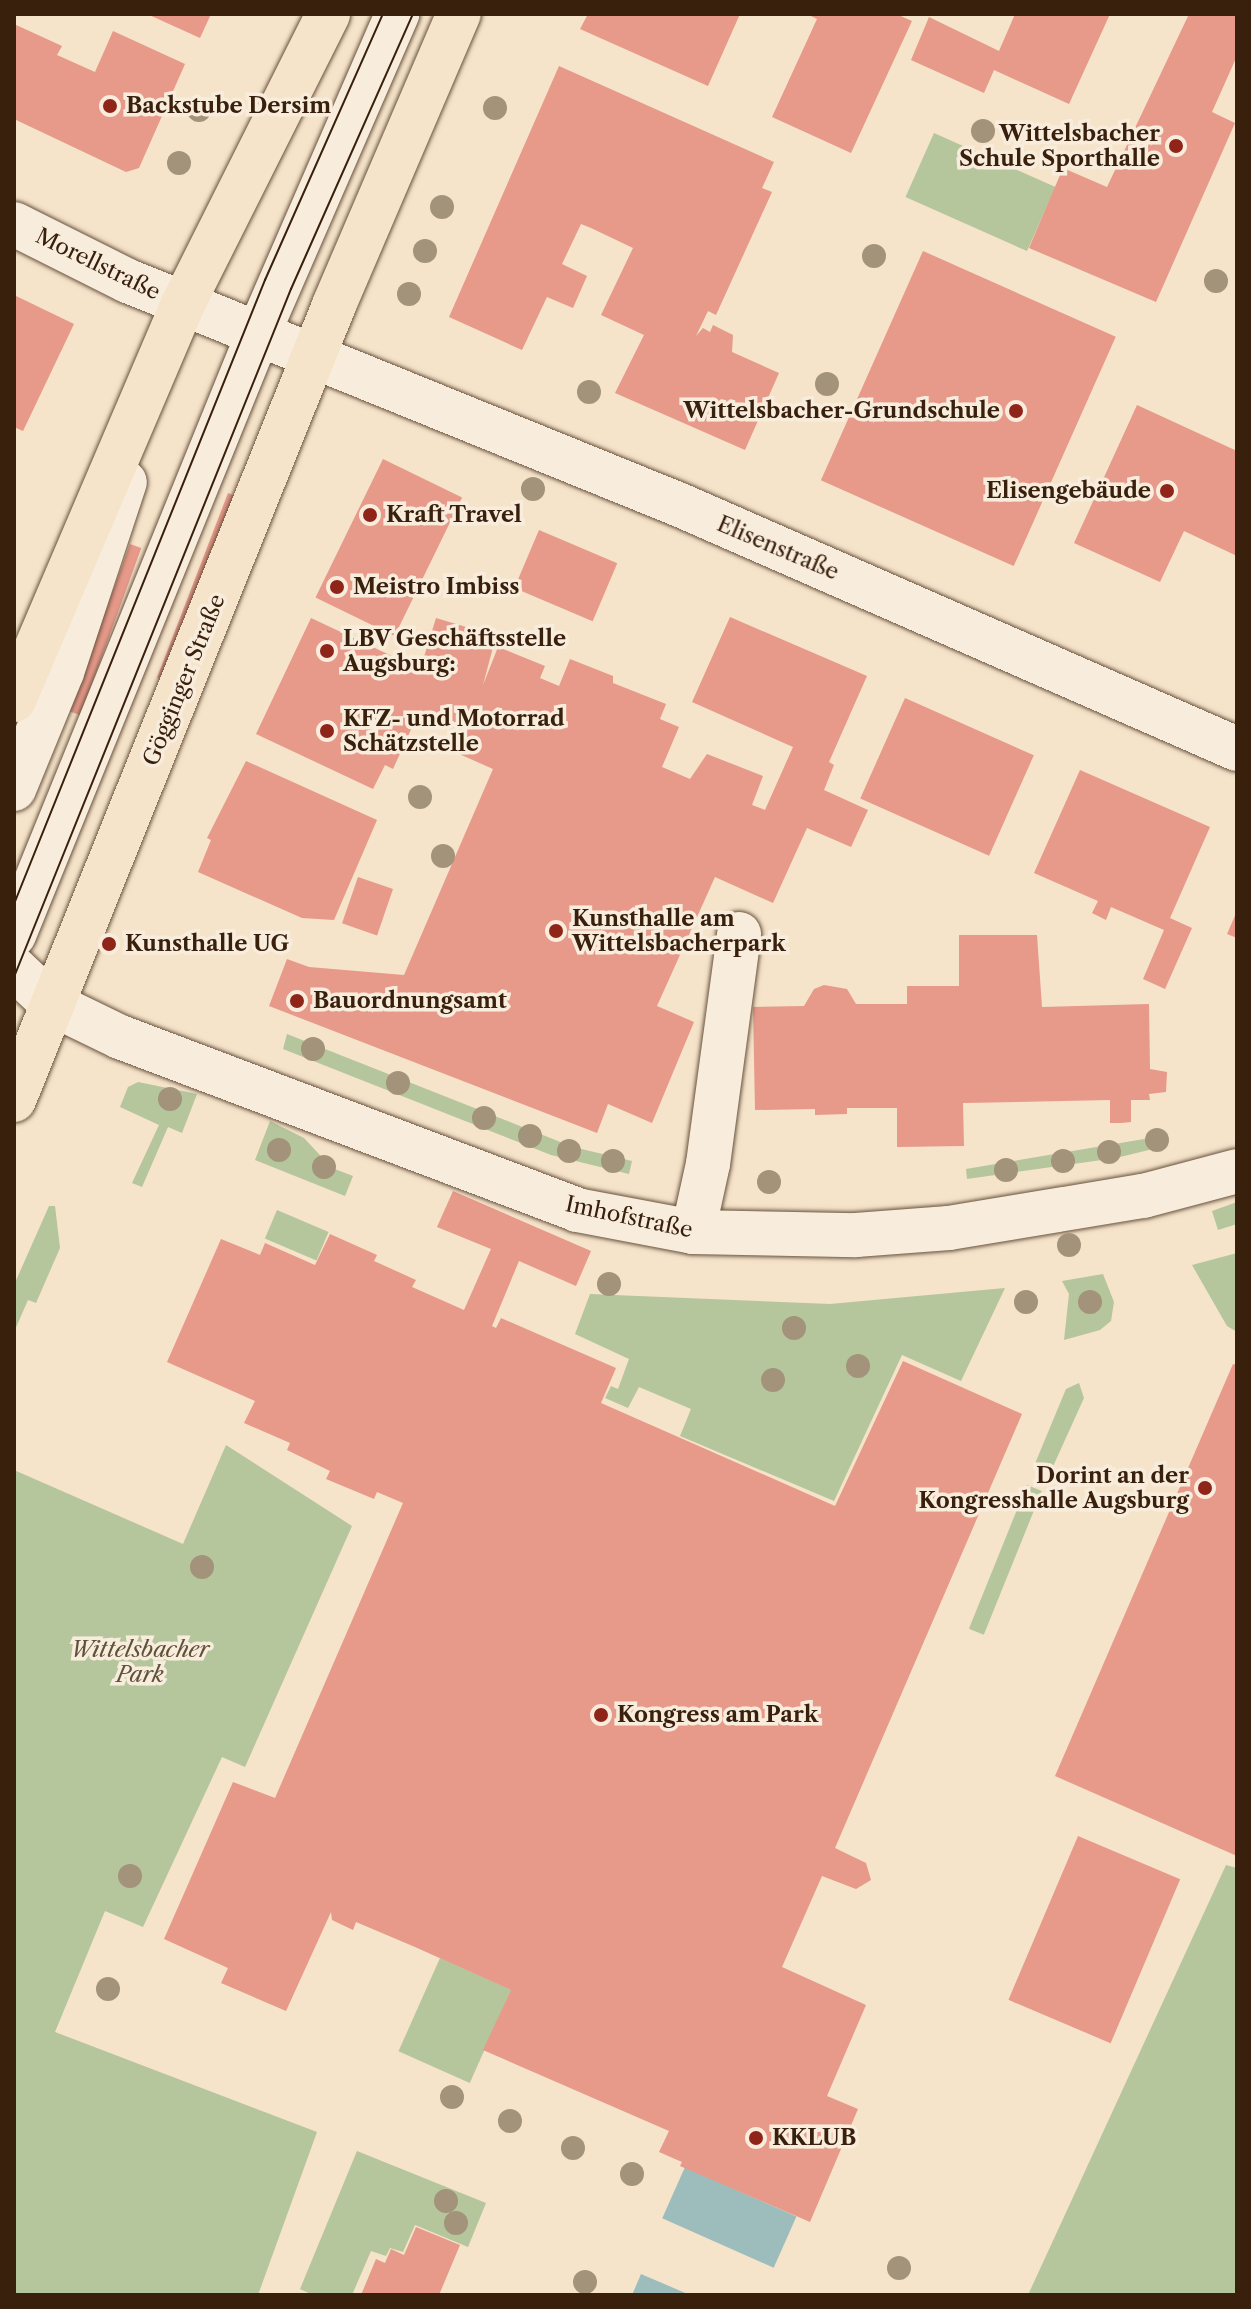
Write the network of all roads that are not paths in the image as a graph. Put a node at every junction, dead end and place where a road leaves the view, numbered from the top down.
1 (328, 14) edge
2 (397, 14) edge
3 (459, 14) edge
4 (14, 224) edge
5 (183, 304) junction
6 (259, 332) junction
7 (316, 355) junction
8 (154, 371) junction
9 (14, 700) edge
10 (1237, 749) edge
11 (14, 789) edge
12 (739, 934) dead end
13 (14, 935) edge
14 (14, 968) edge
15 (52, 1004) junction
16 (14, 1100) edge
17 (1237, 1171) edge
18 (693, 1232) junction

1 - 5 main road
2 - 6 street
3 - 7 main road, Gögginger Straße
4 - 5 street, Morellstraße
5 - 6 street
5 - 8 main road
6 - 7 street
6 - 13 street
7 - 10 street, Elisenstraße
7 - 15 main road, Gögginger Straße
8 - 9 main road
8 - 11 street
12 - 18 street
14 - 15 street
15 - 16 main road, Gögginger Straße
15 - 18 street, Imhofstraße
17 - 18 street, Imhofstraße

